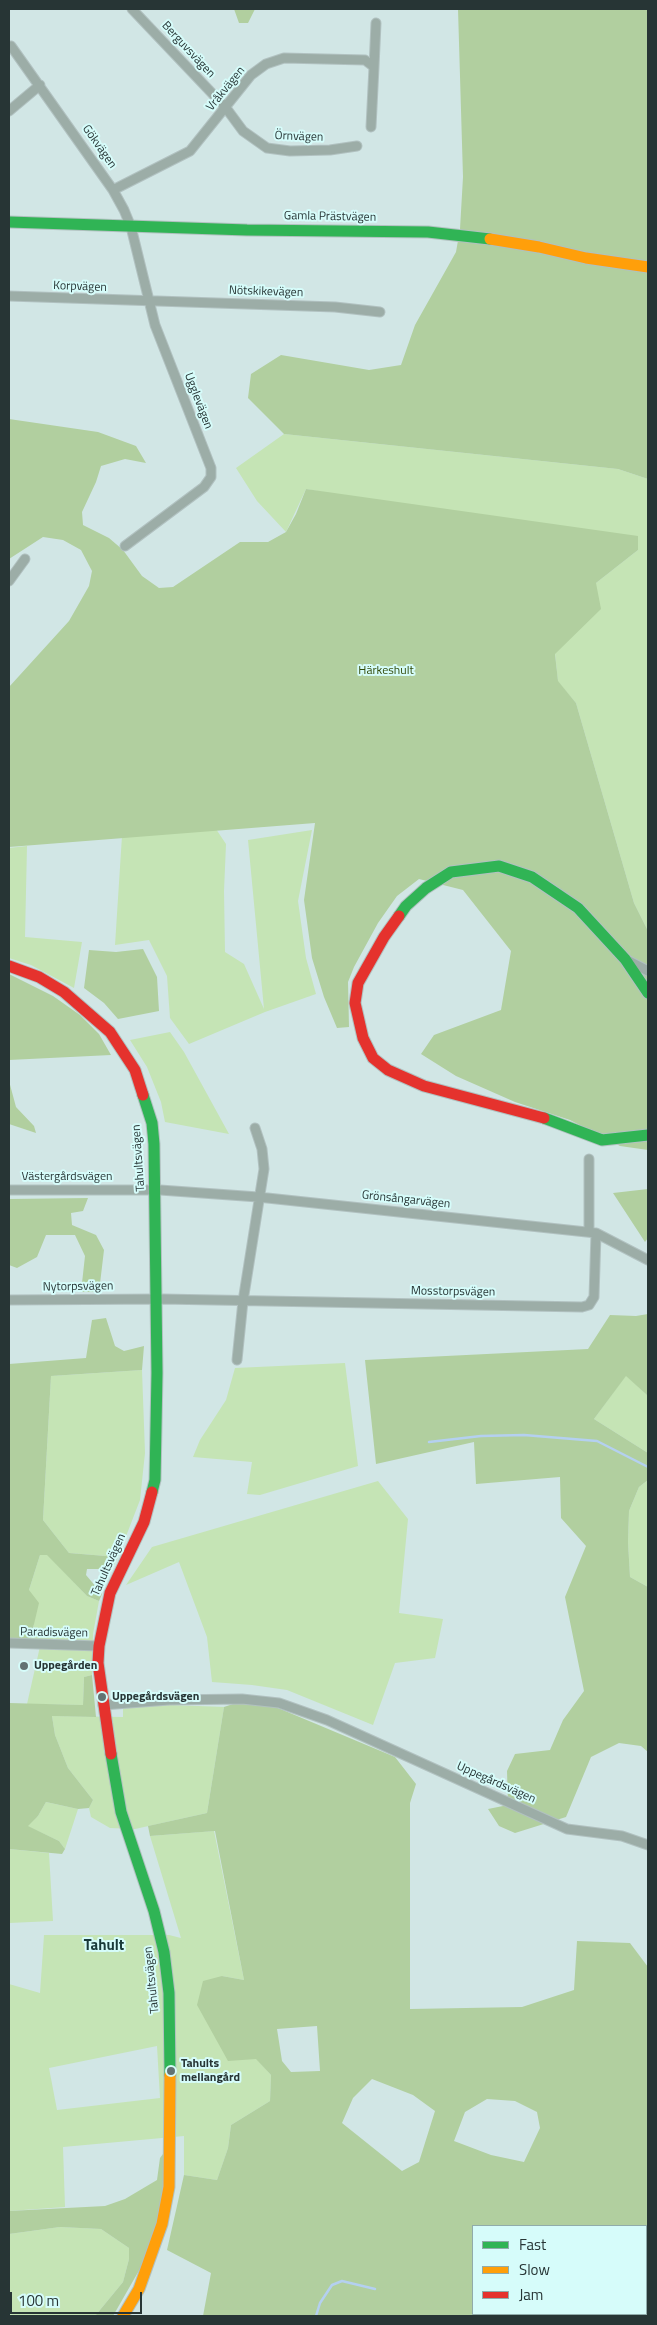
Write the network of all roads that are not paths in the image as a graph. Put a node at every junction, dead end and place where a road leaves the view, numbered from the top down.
1 (132, 9) edge
2 (376, 24) dead end
3 (11, 46) dead end
4 (374, 67) junction
5 (40, 85) junction
6 (226, 108) junction
7 (9, 111) edge
8 (371, 127) dead end
9 (357, 146) dead end
10 (113, 190) junction
11 (9, 222) edge
12 (131, 227) junction
13 (648, 267) edge
14 (9, 296) edge
15 (150, 302) junction
16 (380, 312) dead end
17 (126, 546) dead end
18 (25, 559) dead end
19 (9, 581) edge
20 (625, 959) junction
21 (9, 966) edge
22 (648, 971) edge
23 (648, 993) edge
24 (255, 1128) dead end
25 (648, 1135) edge
26 (589, 1160) dead end
27 (9, 1190) edge
28 (155, 1190) junction
29 (258, 1197) junction
30 (593, 1232) junction
31 (648, 1260) edge
32 (152, 1299) junction
33 (9, 1300) edge
34 (243, 1300) junction
35 (237, 1360) dead end
36 (9, 1643) edge
37 (99, 1646) junction
38 (103, 1705) junction
39 (648, 1844) edge
40 (123, 2316) edge

1 - 6 street, Berguvsvägen
2 - 4 street
3 - 5 street, Gökvägen
4 - 6 street, Vråkvägen
4 - 8 street
5 - 7 street
5 - 10 street, Gökvägen
6 - 9 street, Örnvägen
6 - 10 street, Vråkvägen
10 - 12 street, Gökvägen
11 - 12 street, Gamla Prästvägen
12 - 13 street, Gamla Prästvägen
12 - 15 street, Ugglevägen
14 - 15 street, Korpvägen
15 - 16 street, Nötskikevägen
15 - 17 street, Ugglevägen
18 - 19 street
20 - 22 street
20 - 23 street
20 - 25 street
21 - 28 street, Tahultsvägen
24 - 29 street
26 - 30 street, Mosstorpsvägen
27 - 28 street, Västergårdsvägen
28 - 29 street, Grönsångarvägen
28 - 32 street, Tahultsvägen
29 - 30 street, Grönsångarvägen
29 - 34 street
30 - 31 street, Grönsångarvägen
30 - 34 street, Mosstorpsvägen
32 - 33 street, Nytorpsvägen
32 - 34 street, Mosstorpsvägen
32 - 37 street, Tahultsvägen
34 - 35 street
36 - 37 street, Paradisvägen
37 - 38 street, Tahultsvägen
38 - 39 street, Uppegårdsvägen
38 - 40 street, Tahultsvägen

